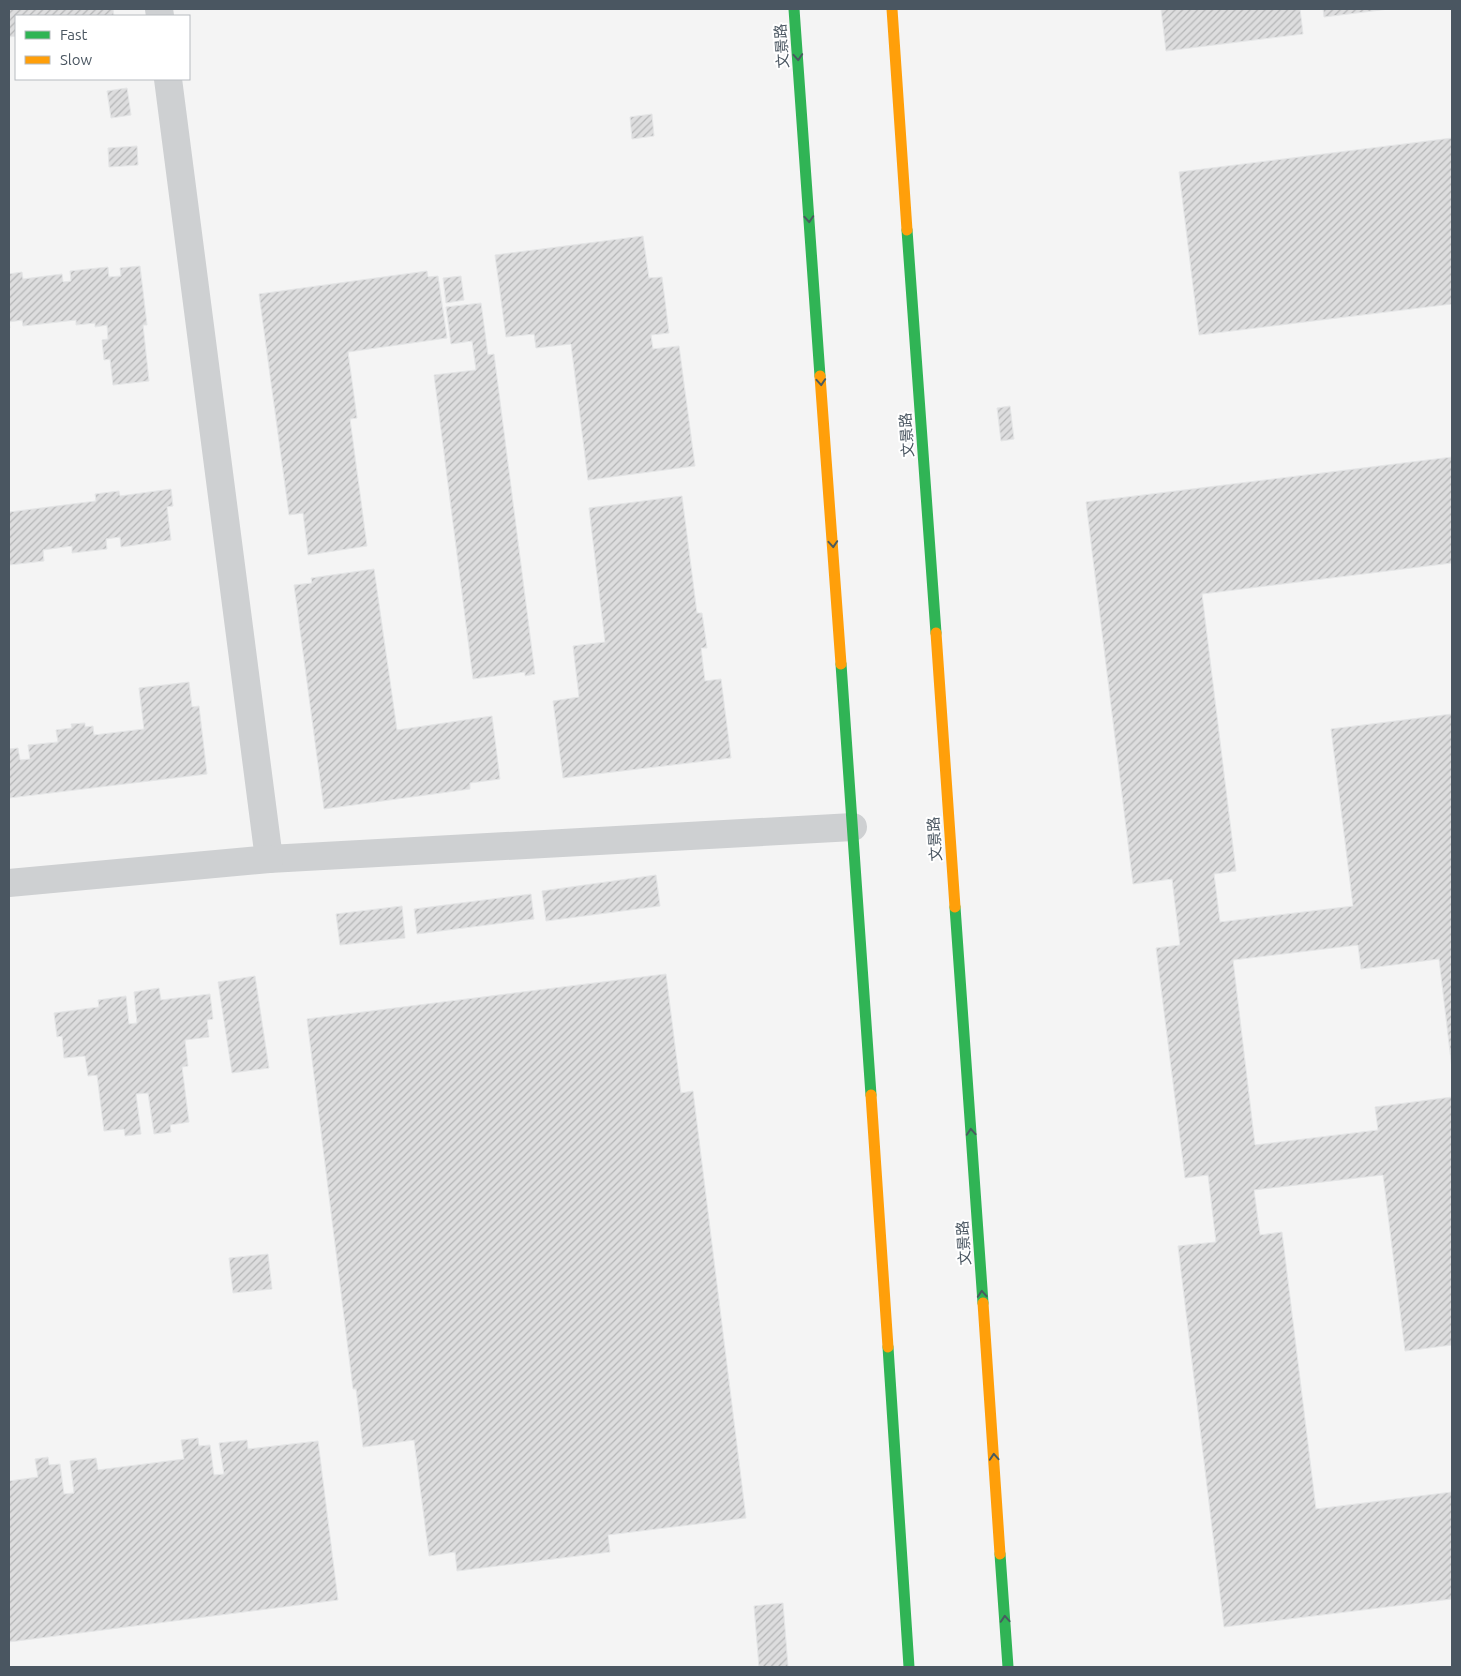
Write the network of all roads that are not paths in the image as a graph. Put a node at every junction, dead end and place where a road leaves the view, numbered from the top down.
1 (794, 9) edge
2 (892, 9) edge
3 (168, 80) edge
4 (853, 826) junction
5 (269, 860) junction
6 (9, 883) edge
7 (910, 1667) edge
8 (1008, 1667) edge

1 -> 4 main road, 文景路
8 -> 2 main road, 文景路
3 - 5 street
4 - 5 street
4 - 7 main road, 文景路
5 - 6 street

